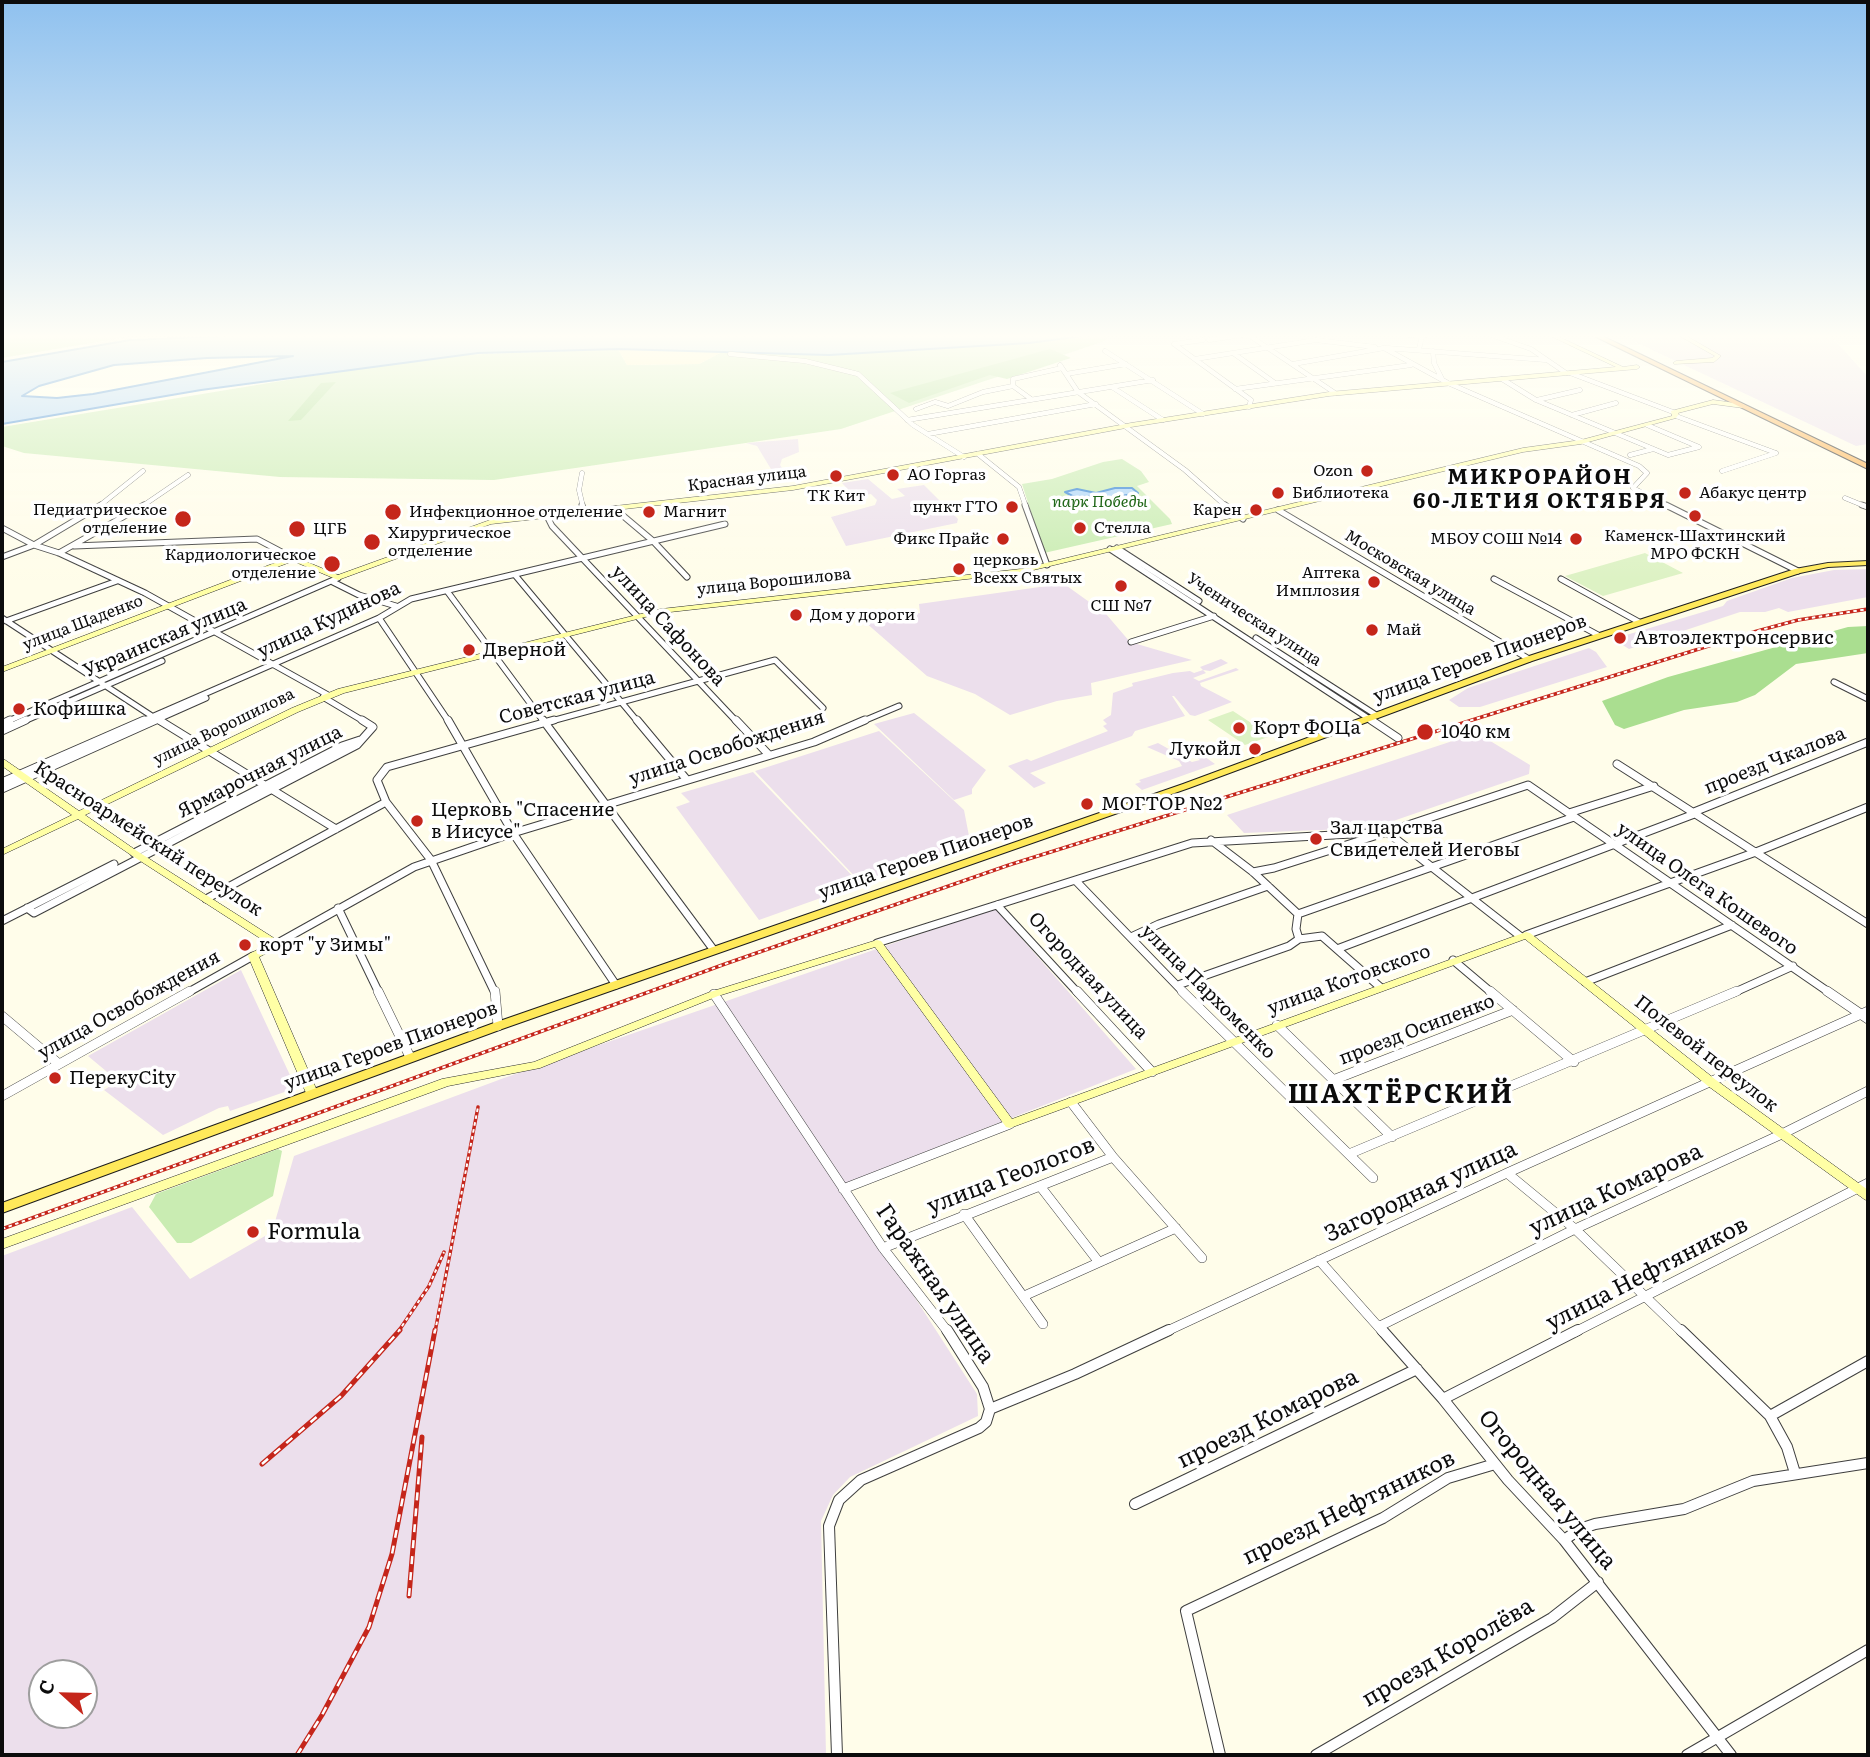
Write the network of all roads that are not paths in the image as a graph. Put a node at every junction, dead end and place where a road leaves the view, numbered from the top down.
1 (903, 416) edge
2 (931, 416) edge
3 (1029, 416) edge
4 (1112, 416) edge
5 (1157, 416) edge
6 (1190, 416) edge
7 (1523, 416) edge
8 (1574, 416) edge
9 (1670, 416) edge
10 (1680, 416) edge
11 (1763, 416) edge
12 (1773, 416) edge
13 (907, 420) junction
14 (1163, 420) junction
15 (1647, 425) junction
16 (1125, 426) junction
17 (1617, 433) junction
18 (928, 434) junction
19 (1581, 442) junction
20 (1653, 449) junction
21 (978, 454) junction
22 (1630, 454) dead end
23 (964, 457) junction
24 (1868, 462) edge
25 (1868, 467) edge
26 (143, 471) dead end
27 (1722, 471) dead end
28 (582, 473) dead end
29 (188, 475) dead end
30 (1845, 498) dead end
31 (1868, 507) edge
32 (615, 509) junction
33 (1278, 510) junction
34 (584, 512) junction
35 (547, 516) junction
36 (1243, 519) junction
37 (725, 524) dead end
38 (2, 528) edge
39 (653, 541) junction
40 (34, 545) junction
41 (74, 546) junction
42 (1114, 549) junction
43 (59, 553) junction
44 (2, 557) edge
45 (293, 558) junction
46 (584, 558) junction
47 (1868, 563) edge
48 (1047, 565) junction
49 (1798, 571) junction
50 (515, 575) junction
51 (687, 576) dead end
52 (1494, 579) dead end
53 (1561, 579) dead end
54 (117, 581) junction
55 (336, 582) junction
56 (447, 591) junction
57 (167, 606) junction
58 (396, 606) junction
59 (636, 616) junction
60 (1214, 616) junction
61 (380, 619) junction
62 (3, 621) edge
63 (1639, 622) junction
64 (218, 634) junction
65 (564, 634) junction
66 (1598, 635) junction
67 (1131, 642) dead end
68 (53, 650) junction
69 (490, 652) junction
70 (1529, 659) junction
71 (273, 666) junction
72 (2, 670) edge
73 (414, 672) junction
74 (697, 681) junction
75 (1835, 682) dead end
76 (105, 683) junction
77 (326, 696) junction
78 (1868, 699) edge
79 (621, 702) junction
80 (899, 706) dead end
81 (822, 708) dead end
82 (1372, 716) junction
83 (155, 718) junction
84 (543, 723) junction
85 (2, 724) edge
86 (2, 731) edge
87 (1398, 738) dead end
88 (1868, 742) edge
89 (464, 744) junction
90 (208, 752) junction
91 (769, 755) junction
92 (2, 762) edge
93 (1617, 764) dead end
94 (22, 777) junction
95 (687, 780) junction
96 (2, 782) edge
97 (1654, 786) junction
98 (268, 788) junction
99 (2, 789) edge
100 (386, 802) junction
101 (606, 806) junction
102 (1868, 807) edge
103 (1695, 813) junction
104 (78, 815) junction
105 (1571, 815) junction
106 (336, 829) junction
107 (1387, 832) junction
108 (513, 833) junction
109 (1210, 840) junction
110 (1617, 845) junction
111 (2, 852) edge
112 (1756, 852) junction
113 (138, 856) junction
114 (431, 860) junction
115 (114, 864) dead end
116 (1431, 867) junction
117 (1253, 872) junction
118 (1076, 881) junction
119 (1670, 883) junction
120 (1268, 887) junction
121 (206, 899) junction
122 (1472, 900) junction
123 (996, 905) junction
124 (27, 908) junction
125 (338, 908) junction
126 (1298, 914) junction
127 (2, 921) edge
128 (1868, 924) edge
129 (1732, 925) junction
130 (1523, 936) junction
131 (1131, 937) junction
132 (1299, 939) junction
133 (877, 943) junction
134 (276, 944) junction
135 (713, 949) junction
136 (1337, 949) junction
137 (253, 956) junction
138 (1453, 960) junction
139 (1793, 966) junction
140 (1585, 982) junction
141 (616, 985) junction
142 (1178, 985) junction
143 (1380, 987) junction
144 (714, 994) junction
145 (1513, 1010) junction
146 (1866, 1014) edge
147 (2, 1016) edge
148 (1277, 1025) junction
149 (498, 1026) junction
150 (1647, 1031) junction
151 (1231, 1042) junction
152 (410, 1057) junction
153 (1574, 1062) junction
154 (59, 1064) junction
155 (1152, 1072) junction
156 (1333, 1080) junction
157 (1712, 1083) junction
158 (1868, 1091) edge
159 (312, 1093) junction
160 (2, 1096) edge
161 (1071, 1102) junction
162 (1010, 1124) junction
163 (1782, 1134) junction
164 (1392, 1137) junction
165 (1349, 1154) junction
166 (1113, 1157) junction
167 (1507, 1173) junction
168 (1373, 1178) dead end
169 (1040, 1186) junction
170 (1863, 1186) edge
171 (842, 1189) junction
172 (1868, 1196) edge
173 (2, 1208) edge
174 (964, 1214) junction
175 (1175, 1228) junction
176 (1575, 1230) junction
177 (2, 1244) edge
178 (883, 1248) junction
179 (1202, 1258) dead end
180 (1320, 1260) junction
181 (1098, 1261) junction
182 (1024, 1296) junction
183 (1644, 1296) junction
184 (1043, 1324) dead end
185 (1380, 1326) junction
186 (1868, 1361) edge
187 (1417, 1368) junction
188 (1443, 1399) junction
189 (990, 1409) junction
190 (1770, 1416) junction
191 (1868, 1463) edge
192 (1495, 1464) junction
193 (1795, 1473) junction
194 (1135, 1504) dead end
195 (1564, 1540) junction
196 (1598, 1582) junction
197 (1868, 1650) edge
198 (1716, 1738) junction
199 (837, 1755) edge
200 (1220, 1755) edge
201 (1316, 1755) edge
202 (1687, 1755) edge
203 (1731, 1755) edge

1 - 13 street
2 - 13 street
3 - 18 street
4 - 16 street
5 - 14 street
6 - 14 street, Красная улица
7 - 19 street
8 - 17 street
9 - 15 street
10 - 27 street
11 - 25 highway
12 - 24 highway
13 - 18 street
14 - 16 street, Красная улица
15 - 17 street
15 - 20 street
16 - 21 street, Красная улица
16 - 36 street
17 - 19 street
17 - 20 street
18 - 23 street
19 - 33 street, улица Ворошилова
19 - 49 street
20 - 22 street
21 - 23 street, Красная улица
21 - 48 street
23 - 32 street, Красная улица
26 - 40 street
28 - 34 street
29 - 41 street
30 - 31 street
32 - 34 street, Красная улица
32 - 39 street
33 - 36 street, улица Ворошилова
33 - 70 street, Московская улица
34 - 35 street, Красная улица
35 - 46 street, улица Сафонова
35 - 55 street, Красная улица
36 - 42 street, улица Ворошилова
37 - 39 street, улица Кудинова
38 - 40 street
39 - 46 street, улица Кудинова
39 - 51 street
40 - 43 street
40 - 44 street
41 - 43 street
41 - 45 street
42 - 48 street, улица Ворошилова
42 - 60 street, Ученическая улица
42 - 82 street, Ученическая улица
43 - 54 street
45 - 55 street
45 - 57 street, улица Щаденко
46 - 50 street, улица Кудинова
46 - 59 street, улица Сафонова
47 - 49 main road, улица Героев Пионеров
48 - 59 street, улица Ворошилова
49 - 63 main road, улица Героев Пионеров
50 - 56 street, улица Кудинова
50 - 65 street
52 - 66 street
53 - 63 street
54 - 57 street
54 - 62 street
55 - 58 street
55 - 64 street, Украинская улица
56 - 58 street, улица Кудинова
56 - 69 street
57 - 64 street
57 - 68 street, улица Щаденко
58 - 61 street, улица Кудинова
59 - 65 street, улица Ворошилова
59 - 74 street, улица Сафонова
60 - 67 street
60 - 82 street, Ученическая улица
61 - 71 street, улица Кудинова
61 - 73 street
62 - 68 street
63 - 66 main road, улица Героев Пионеров
64 - 71 street
64 - 76 street, Украинская улица
65 - 69 street, улица Ворошилова
65 - 79 street
66 - 70 main road, улица Героев Пионеров
68 - 72 street, улица Щаденко
68 - 76 street
69 - 73 street, улица Ворошилова
69 - 84 street
70 - 82 main road, улица Героев Пионеров
71 - 77 street
71 - 83 street, улица Кудинова
73 - 77 street, улица Ворошилова
73 - 89 street
74 - 79 street, Советская улица
74 - 81 street, Советская улица
74 - 91 street, улица Сафонова
75 - 78 street
76 - 83 street
76 - 85 street, Украинская улица
76 - 86 street, Украинская улица
77 - 90 street, улица Ворошилова
77 - 98 street
79 - 84 street, Советская улица
79 - 95 street
80 - 91 street, улица Освобождения
82 - 87 street
82 - 135 main road, улица Героев Пионеров
83 - 90 street
83 - 94 street, улица Кудинова
84 - 89 street, Советская улица
84 - 101 street
88 - 103 street, проезд Чкалова
89 - 100 street, Советская улица
89 - 108 street
90 - 98 street
90 - 104 street, улица Ворошилова
91 - 95 street, улица Освобождения
92 - 94 street, Красноармейский переулок
93 - 97 street
94 - 96 street, улица Кудинова
94 - 99 street, улица Кудинова
94 - 104 street, Красноармейский переулок
95 - 101 street, улица Освобождения
97 - 103 street
97 - 105 street
98 - 106 street
98 - 113 street
100 - 106 street
100 - 114 street
101 - 108 street, улица Освобождения
101 - 135 street
102 - 112 street, улица Котовского
103 - 110 street, проезд Чкалова
103 - 112 street
104 - 111 street, улица Ворошилова
104 - 113 street, Красноармейский переулок
105 - 107 street, улица Олега Кошевого
105 - 110 street, улица Олега Кошевого
105 - 116 street
106 - 121 street
107 - 109 street
107 - 116 street, Полевой переулок
107 - 117 street
108 - 114 street, улица Освобождения
108 - 141 street
109 - 117 street
109 - 118 street
110 - 119 street, улица Олега Кошевого
110 - 122 street, проезд Чкалова
112 - 119 street, улица Котовского
112 - 128 street
113 - 121 street, Красноармейский переулок
113 - 124 street
114 - 125 street, улица Освобождения
114 - 149 street
115 - 124 street
116 - 122 street, Полевой переулок
116 - 126 street
117 - 120 street
118 - 123 street
118 - 131 street, улица Пархоменко
119 - 129 street, улица Олега Кошевого
119 - 130 street, улица Котовского
120 - 126 street
120 - 131 street
121 - 134 street, Красноармейский переулок
122 - 130 street, Полевой переулок
122 - 136 street, проезд Чкалова
123 - 133 street
123 - 155 street, Огородная улица
124 - 127 street
125 - 134 street, улица Освобождения
125 - 152 street
126 - 132 street
129 - 139 street, улица Олега Кошевого
129 - 140 street
130 - 138 street, улица Котовского
130 - 140 street, Полевой переулок
131 - 142 street, улица Пархоменко
132 - 136 street
132 - 142 street
133 - 144 street
133 - 162 street
134 - 137 street, улица Освобождения
135 - 141 main road, улица Героев Пионеров
136 - 143 street
137 - 154 street, улица Освобождения
137 - 159 street
138 - 143 street, улица Котовского
138 - 145 street
139 - 146 street, улица Олега Кошевого
139 - 150 street
140 - 150 street, Полевой переулок
141 - 149 main road, улица Героев Пионеров
142 - 151 street, улица Пархоменко
143 - 148 street, улица Котовского
144 - 171 street, Гаражная улица
144 - 177 street
145 - 153 street
145 - 156 street, проезд Осипенко
146 - 157 street, Загородная улица
147 - 154 street
148 - 151 street, улица Котовского
148 - 156 street
149 - 152 main road, улица Героев Пионеров
150 - 153 street
150 - 157 street, Полевой переулок
151 - 155 street, улица Котовского
151 - 165 street, улица Пархоменко
152 - 159 main road, улица Героев Пионеров
153 - 164 street
154 - 160 street, улица Освобождения
155 - 161 street, улица Котовского
156 - 164 street
157 - 163 street, Полевой переулок
157 - 167 street, Загородная улица
158 - 163 street, улица Комарова
159 - 173 main road, улица Героев Пионеров
161 - 162 street, улица Котовского
161 - 166 street
162 - 171 street, улица Котовского
163 - 170 street, Полевой переулок
163 - 176 street, улица Комарова
164 - 165 street
165 - 168 street, улица Пархоменко
166 - 169 street, улица Геологов
166 - 175 street
167 - 176 street
167 - 180 street, Загородная улица
169 - 174 street, улица Геологов
169 - 181 street
170 - 172 street, Полевой переулок
170 - 183 street, улица Нефтяников
171 - 178 street, Гаражная улица
174 - 178 street, улица Геологов
174 - 182 street
175 - 179 street
175 - 181 street
176 - 183 street
176 - 185 street, улица Комарова
178 - 189 street, Гаражная улица
180 - 185 street, Огородная улица
180 - 189 street, Загородная улица
181 - 182 street
182 - 184 street
183 - 188 street, улица Нефтяников
183 - 190 street
185 - 187 street, Огородная улица
186 - 190 street
187 - 188 street, Огородная улица
187 - 194 street, проезд Комарова
188 - 192 street, Огородная улица
189 - 199 street
190 - 193 street
191 - 193 street
192 - 195 street, Огородная улица
192 - 200 street, проезд Нефтяников
193 - 195 street
195 - 196 street, Огородная улица
196 - 198 street, Огородная улица
196 - 201 street, проезд Королёва
197 - 198 street
198 - 202 street
198 - 203 street, Огородная улица

